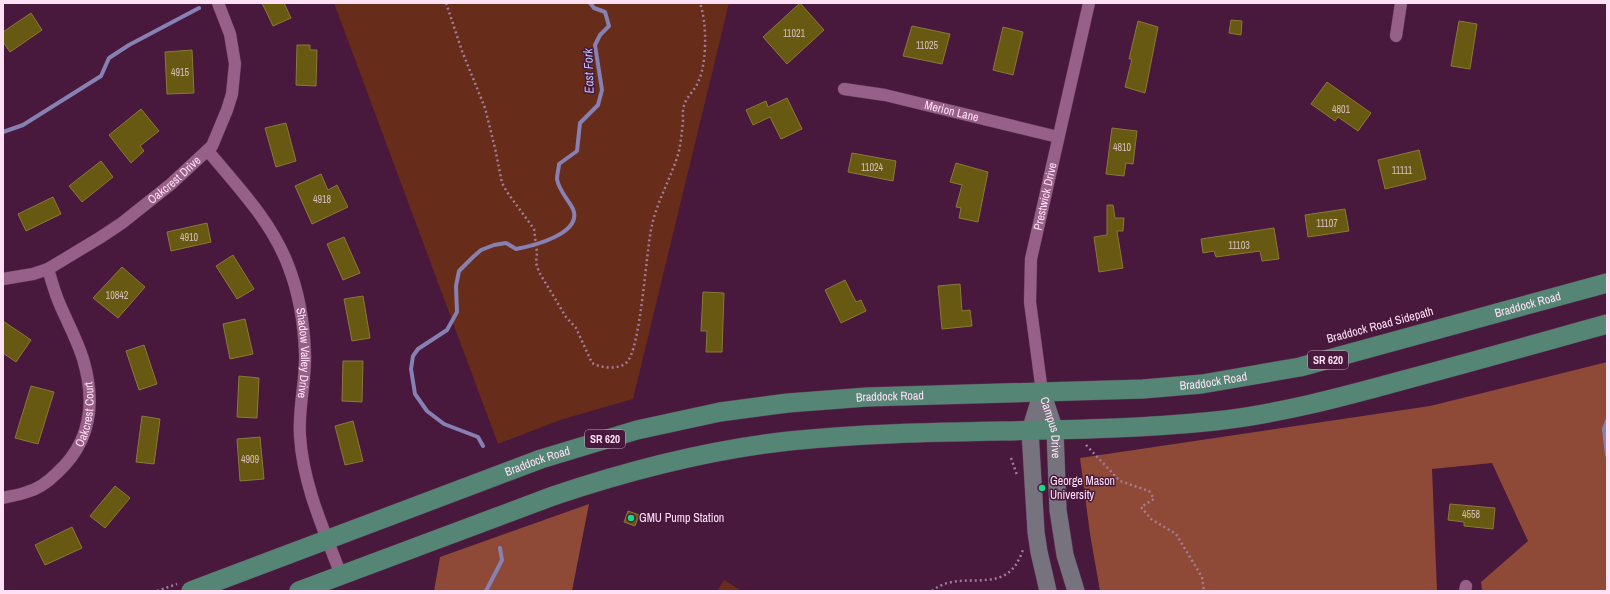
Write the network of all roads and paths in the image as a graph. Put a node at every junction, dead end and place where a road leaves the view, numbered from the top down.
1 (218, 3) edge
2 (446, 3) edge
3 (700, 3) edge
4 (1089, 3) edge
5 (1401, 3) edge
6 (1396, 36) dead end
7 (844, 89) dead end
8 (1058, 136) junction
9 (208, 152) junction
10 (48, 269) junction
11 (3, 279) edge
12 (1607, 284) edge
13 (1607, 324) edge
14 (1042, 392) junction
15 (1030, 431) junction
16 (1055, 431) junction
17 (1086, 445) dead end
18 (1011, 458) dead end
19 (1019, 480) dead end
20 (3, 498) edge
21 (328, 540) junction
22 (1023, 545) dead end
23 (341, 575) junction
24 (191, 591) edge
25 (299, 591) edge
26 (932, 591) edge
27 (1048, 591) edge
28 (1076, 591) edge
29 (1204, 591) edge

1 - 9 street, Oakcrest Drive
2 - 3 path
4 - 8 street, Prestwick Drive
5 - 6 street
7 - 8 street, Merion Lane
8 - 14 street, Prestwick Drive
9 - 10 street, Oakcrest Drive
9 - 21 street, Shadow Valley Drive
10 - 11 street, Oakcrest Drive
10 - 20 street, Oakcrest Court
12 - 14 main road, Braddock Road / SR 620
13 - 16 main road
14 - 15 street, Campus Drive
14 - 16 street, Campus Drive
14 - 21 main road, Braddock Road / SR 620
15 - 16 main road
15 - 23 main road
15 - 27 street, Campus Drive
16 - 28 street, Campus Drive
17 - 29 path
18 - 19 path
21 - 23 street, Shadow Valley Drive
21 - 24 main road, Braddock Road / SR 620
22 - 26 path
23 - 25 main road

